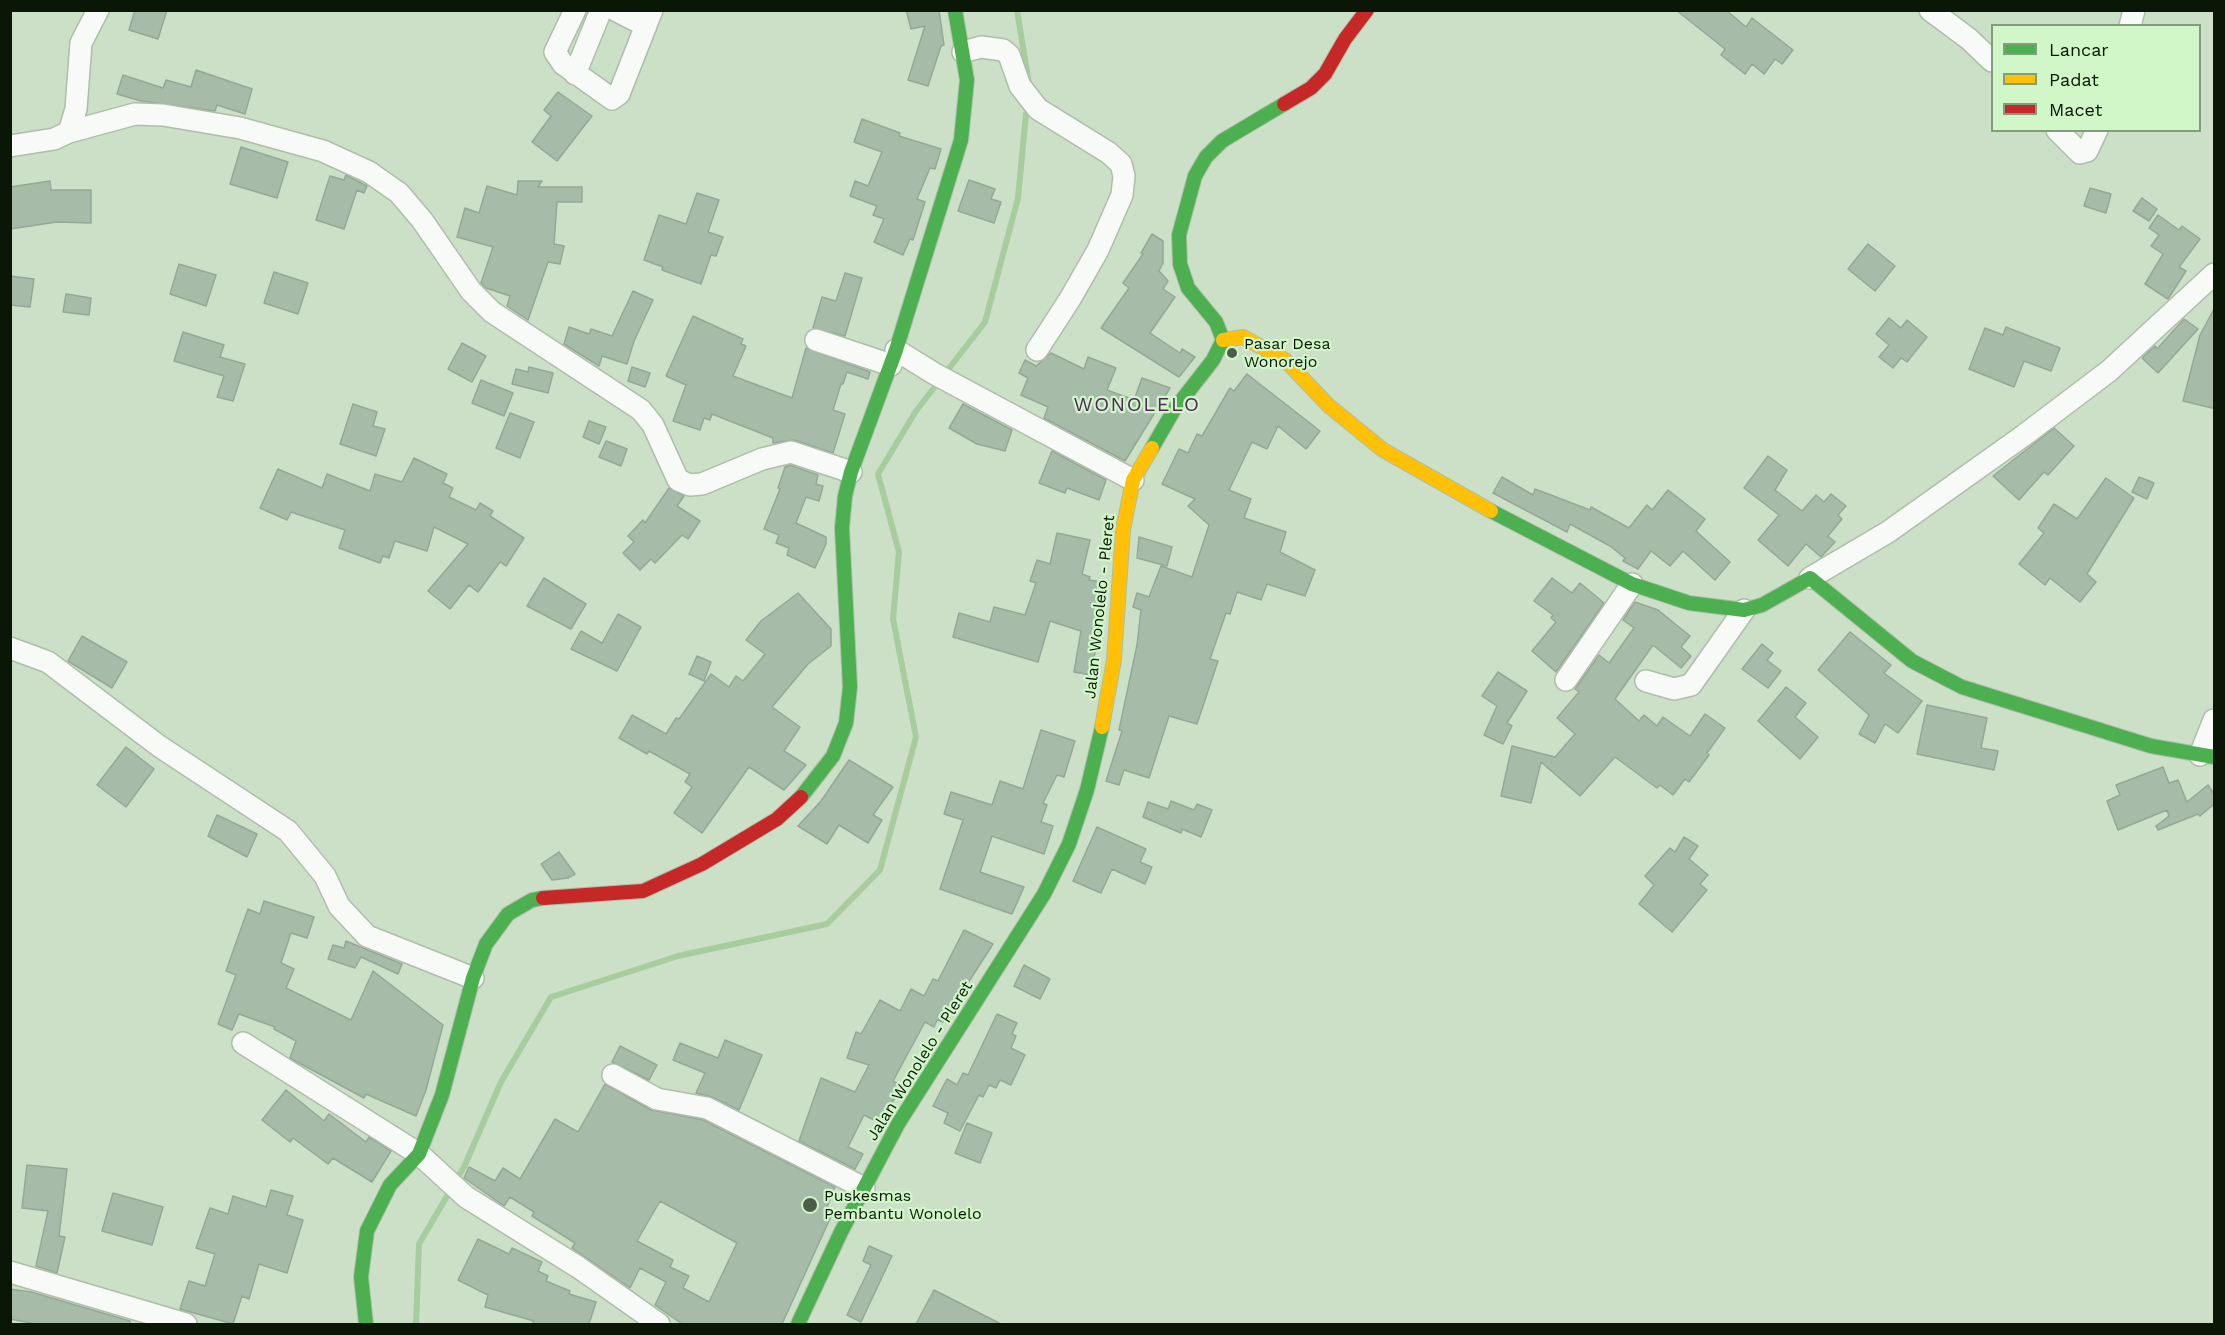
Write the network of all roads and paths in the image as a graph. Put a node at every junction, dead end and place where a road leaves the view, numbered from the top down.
1 (98, 10) edge
2 (575, 10) edge
3 (601, 10) edge
4 (615, 10) edge
5 (955, 10) edge
6 (1367, 10) edge
7 (1930, 10) edge
8 (649, 18) edge
9 (963, 51) junction
10 (1991, 61) edge
11 (575, 74) junction
12 (69, 132) junction
13 (2059, 132) edge
14 (2096, 132) edge
15 (10, 146) edge
16 (2214, 274) edge
17 (816, 340) dead end
18 (1222, 340) junction
19 (1037, 350) dead end
20 (894, 357) junction
21 (851, 472) junction
22 (1133, 480) junction
23 (1809, 578) junction
24 (1632, 584) junction
25 (1744, 610) junction
26 (10, 648) edge
27 (1566, 680) dead end
28 (1646, 681) dead end
29 (2214, 720) edge
30 (2207, 756) edge
31 (473, 978) junction
32 (243, 1043) dead end
33 (613, 1075) dead end
34 (419, 1154) junction
35 (864, 1188) junction
36 (10, 1272) edge
37 (186, 1324) edge
38 (366, 1324) edge
39 (659, 1324) edge
40 (798, 1324) edge

1 - 12 street
2 - 11 street
3 - 11 street
4 - 8 street
5 - 9 street
6 - 18 street
7 - 10 street
8 - 11 street
9 - 19 street
9 - 20 street
12 - 15 street
12 - 21 street
13 - 14 street
16 - 23 street
17 - 20 street
18 - 22 street, Jalan Wonolelo - Pleret
18 - 24 street
20 - 21 street
20 - 22 street
21 - 31 street
22 - 35 street, Jalan Wonolelo - Pleret
23 - 25 street
23 - 30 street
24 - 25 street
24 - 27 street
25 - 28 street
26 - 31 street
29 - 30 street
31 - 34 street
32 - 34 street
33 - 35 street
34 - 38 street
34 - 39 street
35 - 40 street, Jalan Wonolelo - Pleret
36 - 37 street

